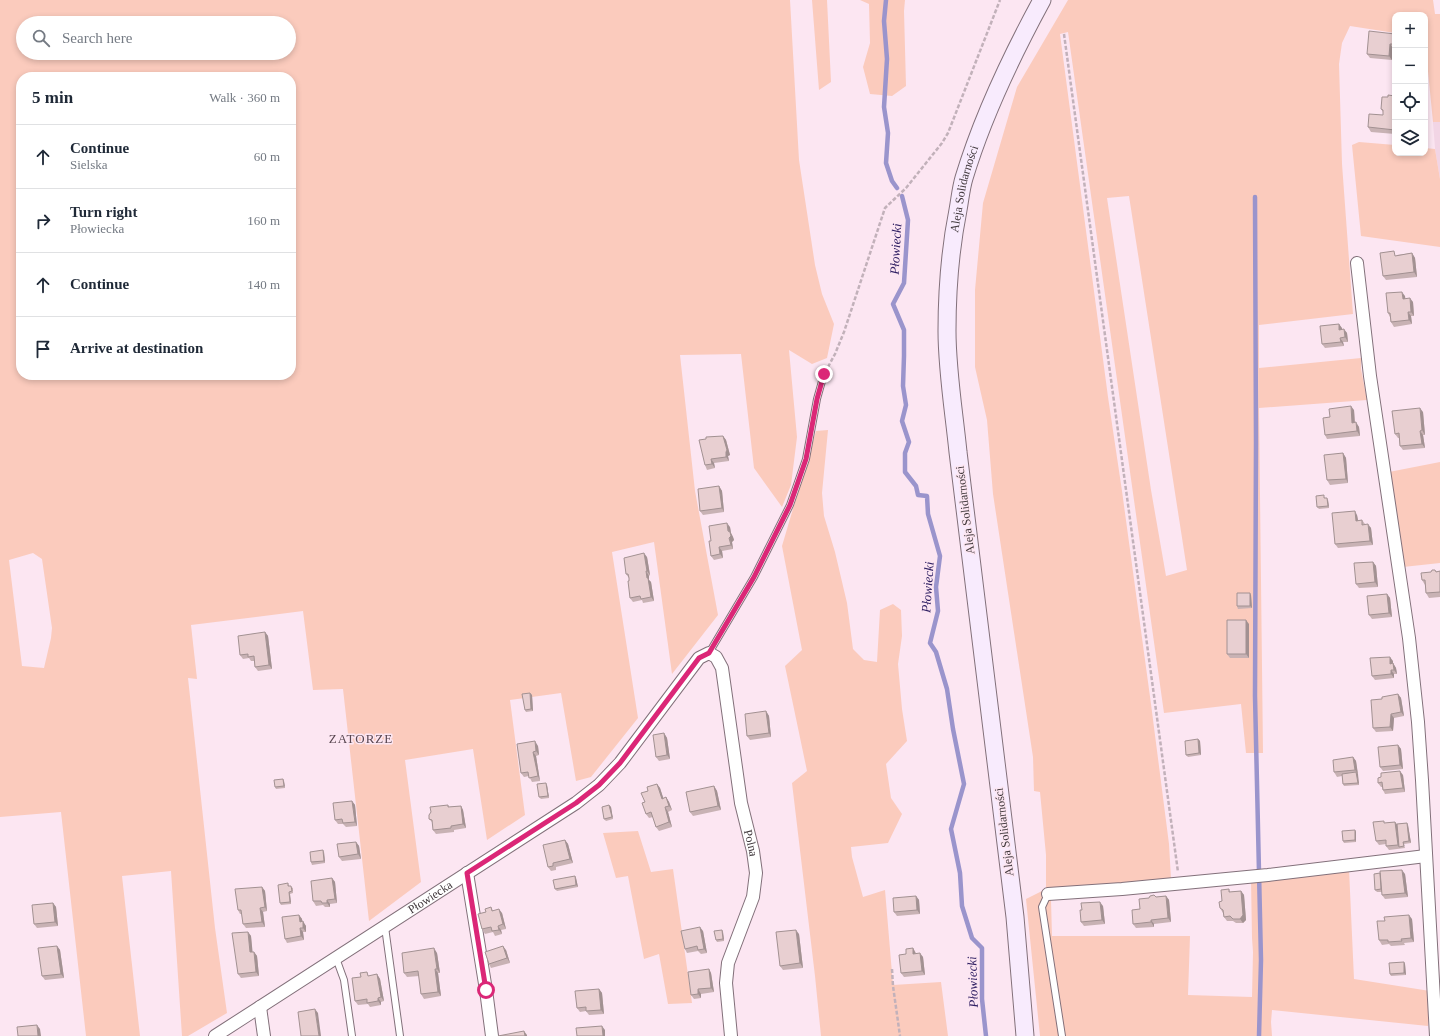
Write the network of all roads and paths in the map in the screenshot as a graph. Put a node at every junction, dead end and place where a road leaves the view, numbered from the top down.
1 (1000, 0) edge
2 (1042, 0) edge
3 (1064, 34) dead end
4 (1357, 263) dead end
5 (824, 374) joint
6 (709, 653) junction
7 (1426, 856) junction
8 (467, 873) junction
9 (1180, 882) junction
10 (1048, 894) joint
11 (385, 927) junction
12 (336, 958) junction
13 (892, 969) dead end
14 (260, 1007) junction
15 (215, 1036) edge
16 (264, 1036) edge
17 (352, 1036) edge
18 (400, 1036) edge
19 (492, 1036) edge
20 (731, 1036) edge
21 (900, 1036) edge
22 (1025, 1036) edge
23 (1062, 1036) edge
24 (1436, 1036) edge

1 - 5 path
2 - 22 main road, Aleja Solidarności
3 - 9 path
4 - 7 street
5 - 6 lane
6 - 8 street, Płowiecka
6 - 20 street, Polna
7 - 9 street
7 - 24 street
8 - 11 street, Płowiecka
8 - 19 street
9 - 10 street
10 - 23 lane
11 - 12 street, Płowiecka
11 - 18 lane
12 - 14 street, Płowiecka
12 - 17 lane
13 - 21 path
14 - 15 street, Płowiecka
14 - 16 street

